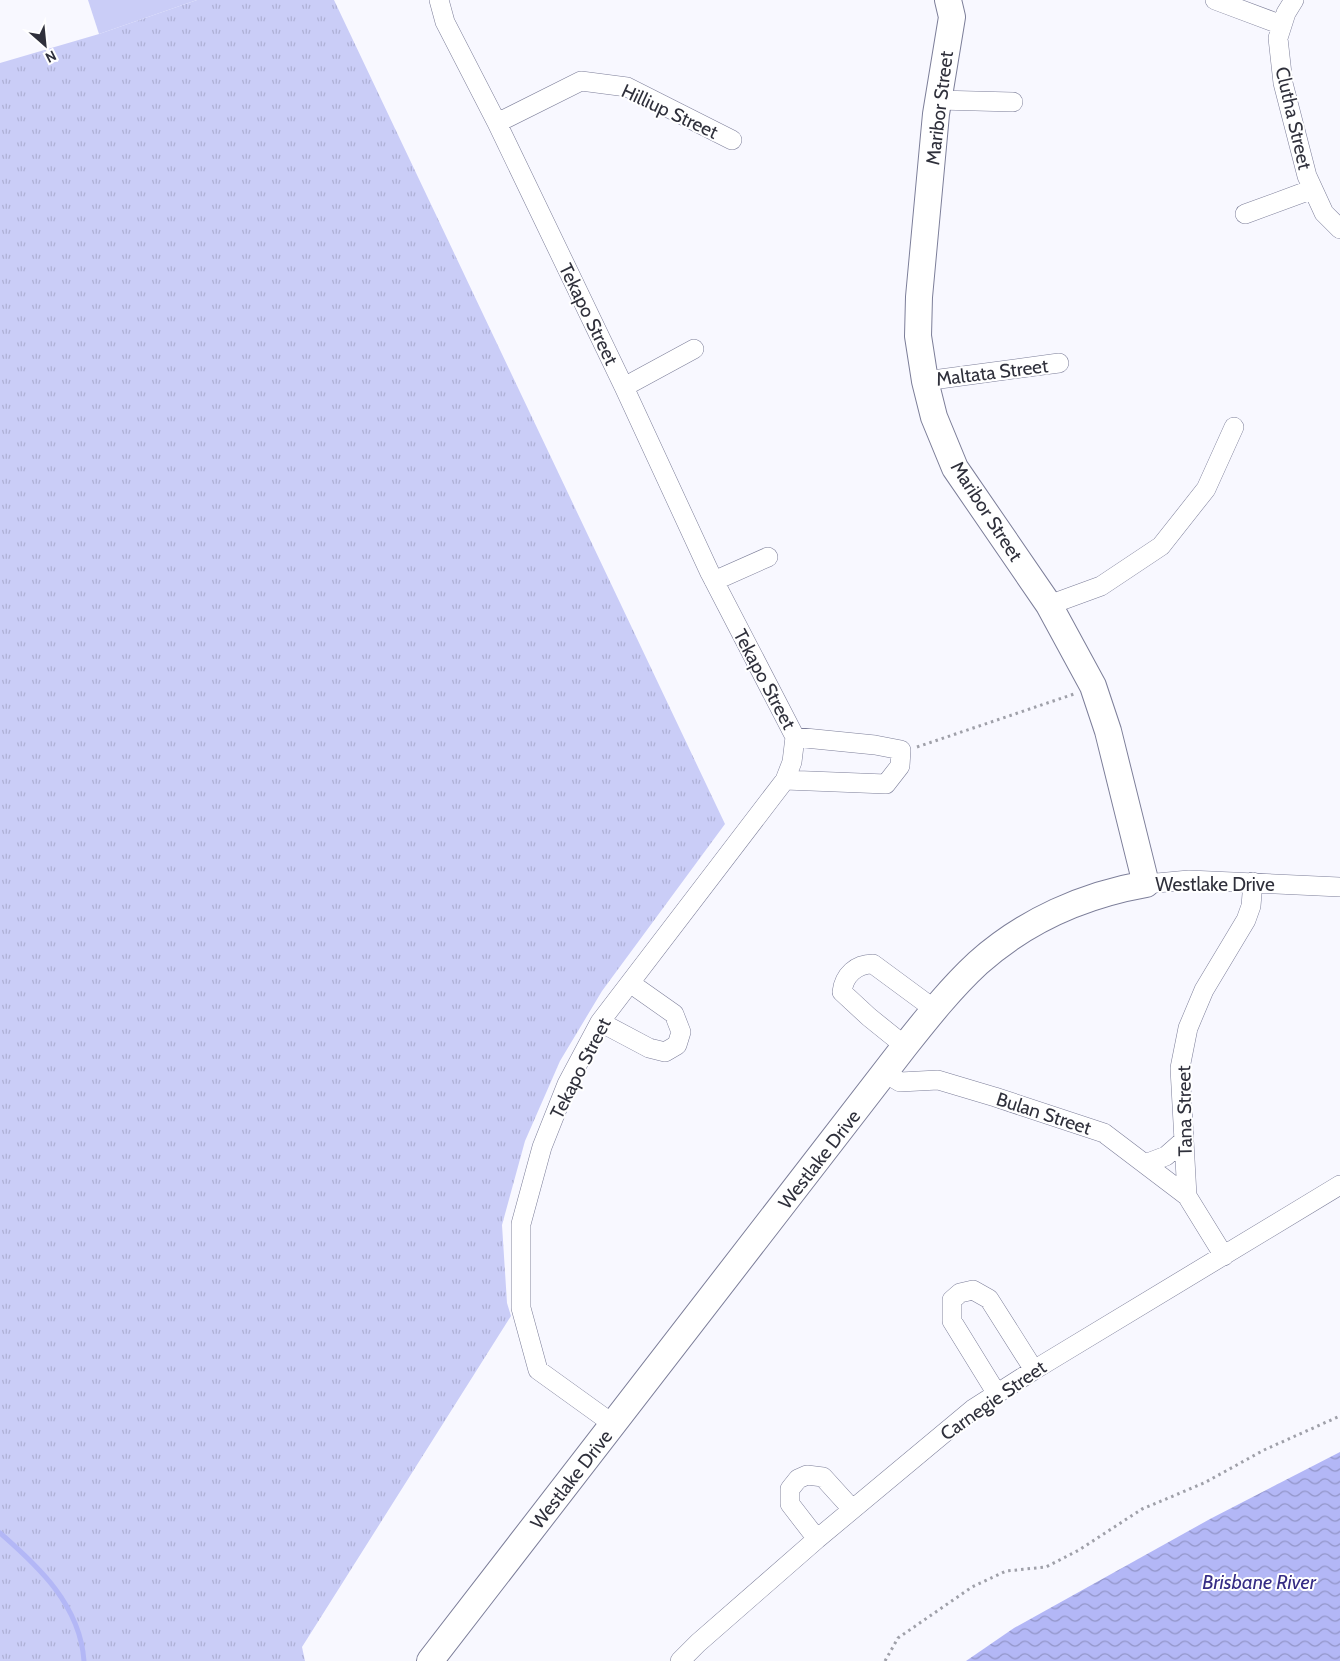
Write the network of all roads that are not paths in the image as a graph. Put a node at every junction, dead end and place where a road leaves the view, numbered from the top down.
1 (439, 0) edge
2 (948, 0) edge
3 (1214, 0) edge
4 (1294, 0) edge
5 (1282, 25) junction
6 (938, 100) junction
7 (1013, 102) dead end
8 (497, 124) junction
9 (732, 140) dead end
10 (1313, 189) junction
11 (1244, 214) dead end
12 (1340, 229) edge
13 (694, 349) dead end
14 (1059, 363) dead end
15 (925, 381) junction
16 (624, 387) junction
17 (1234, 427) dead end
18 (768, 557) dead end
19 (714, 581) junction
20 (1050, 605) junction
21 (796, 737) junction
22 (785, 780) junction
23 (1253, 882) junction
24 (1146, 884) junction
25 (1340, 887) edge
26 (630, 983) junction
27 (934, 1009) junction
28 (600, 1022) junction
29 (905, 1046) junction
30 (885, 1073) junction
31 (1183, 1141) junction
32 (1145, 1164) junction
33 (1340, 1185) edge
34 (1187, 1196) junction
35 (1224, 1256) junction
36 (1034, 1370) junction
37 (997, 1394) junction
38 (613, 1424) junction
39 (852, 1509) junction
40 (816, 1539) junction
41 (430, 1661) edge
42 (680, 1661) edge

1 - 8 street, Tekapo Street
2 - 6 street, Maribor Street
3 - 5 street
4 - 5 street, Clutha Street
5 - 10 street, Clutha Street
6 - 7 street
6 - 15 street, Maribor Street
8 - 9 street, Hilliup Street
8 - 16 street, Tekapo Street
10 - 11 street
10 - 12 street, Clutha Street
13 - 16 street
14 - 15 street, Maltata Street
15 - 20 street, Maribor Street
16 - 19 street, Tekapo Street
17 - 20 street
18 - 19 street
19 - 21 street, Tekapo Street
20 - 24 street, Maribor Street
21 - 22 street, Tekapo Street
21 - 22 street
22 - 26 street, Tekapo Street
23 - 24 street, Westlake Drive
23 - 25 street, Westlake Drive
23 - 31 street, Tana Street
24 - 27 street, Westlake Drive
26 - 28 street, Tekapo Street
26 - 28 street
27 - 29 street, Westlake Drive
27 - 29 street
28 - 38 street, Tekapo Street
29 - 30 street, Westlake Drive
30 - 32 street, Bulan Street
30 - 38 street, Westlake Drive
31 - 32 street
31 - 34 street, Tana Street
32 - 34 street, Bulan Street
33 - 35 street, Carnegie Street
34 - 35 street, Tana Street
35 - 36 street, Carnegie Street
36 - 37 street, Carnegie Street
36 - 37 street
37 - 39 street, Carnegie Street
38 - 41 street, Westlake Drive
39 - 40 street, Carnegie Street
39 - 40 street
40 - 42 street, Carnegie Street

